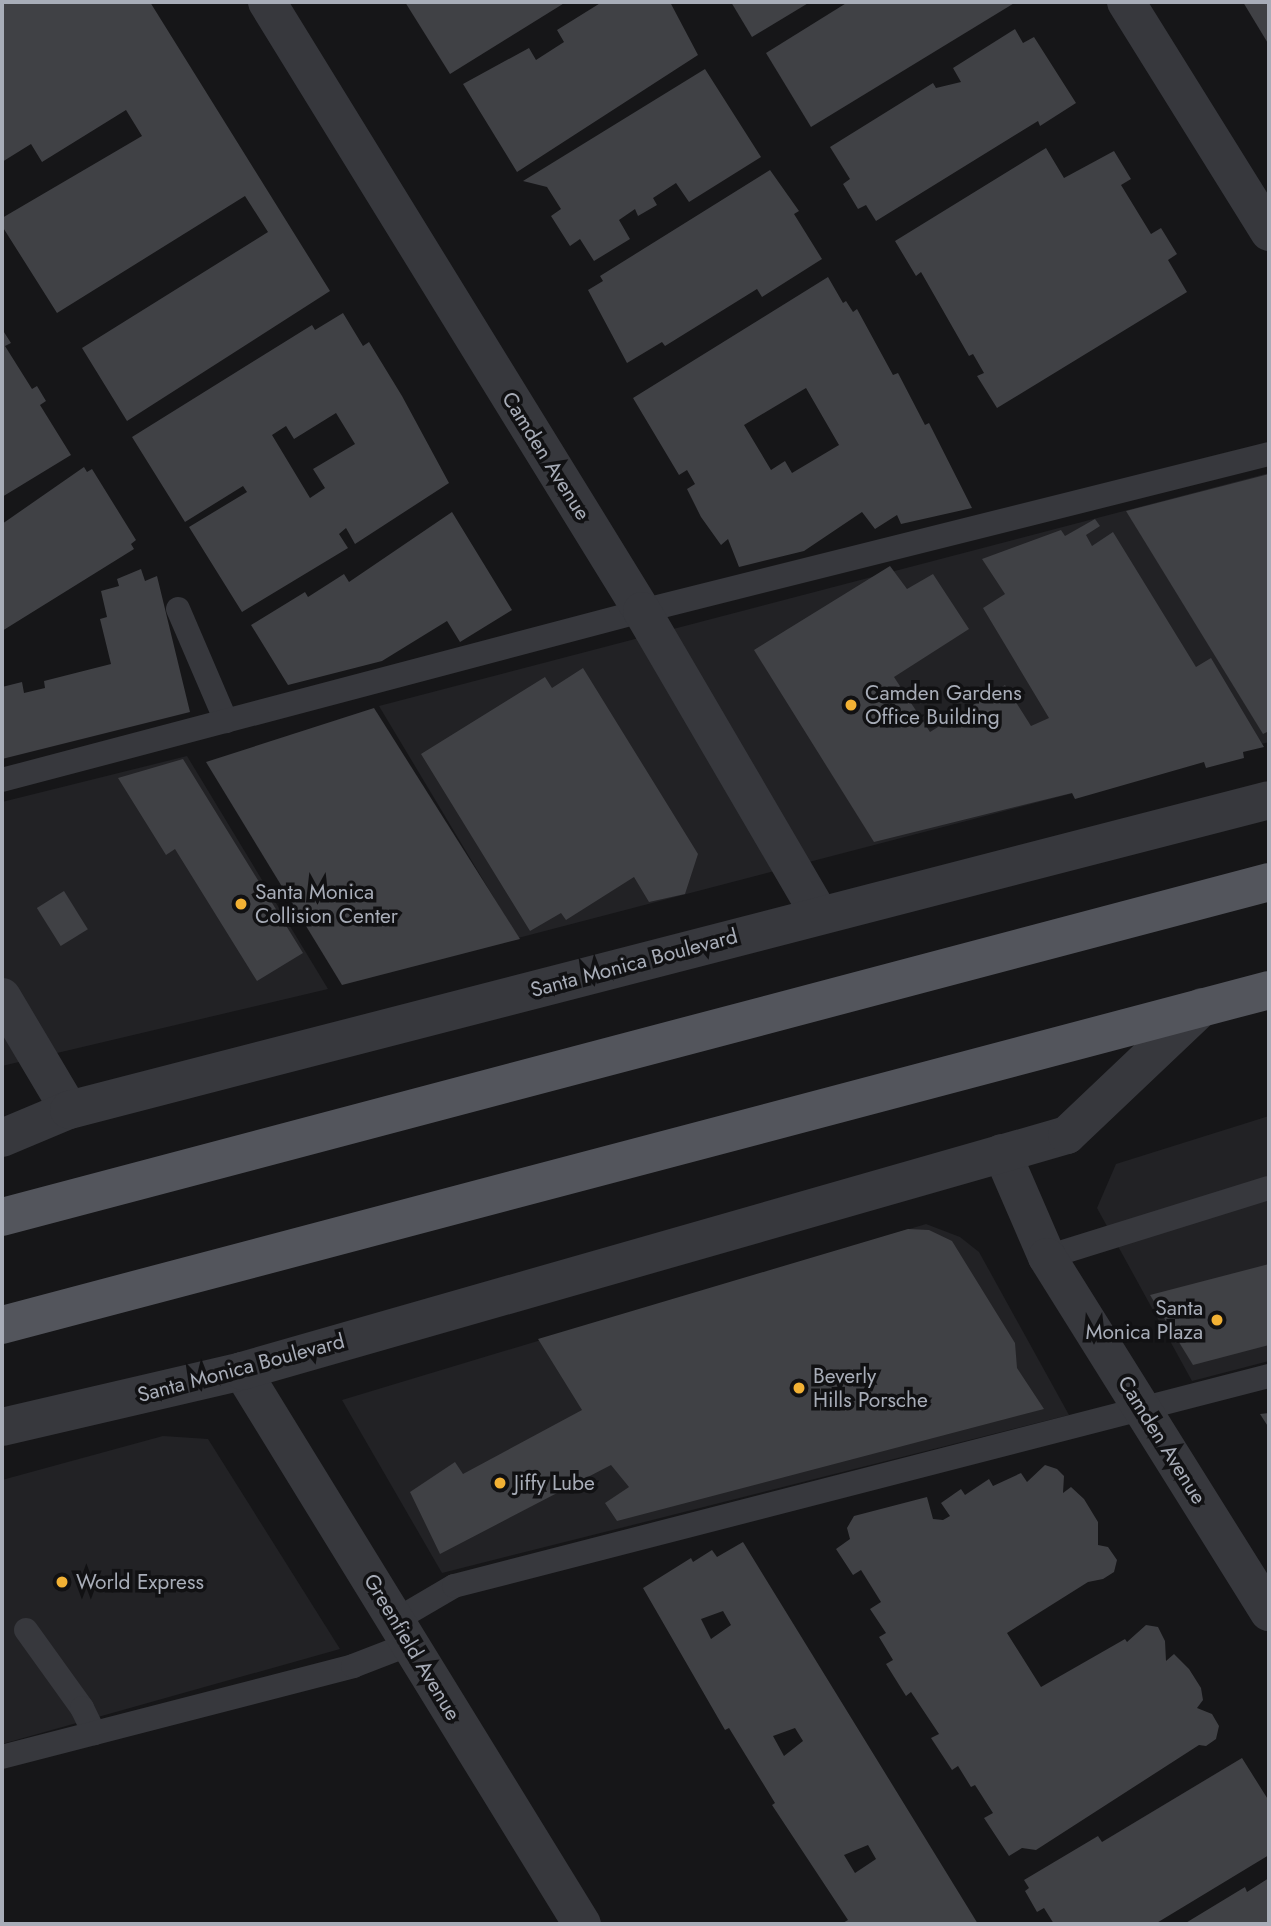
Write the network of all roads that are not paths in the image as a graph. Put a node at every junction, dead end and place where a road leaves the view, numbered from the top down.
1 (267, 2) edge
2 (1126, 2) edge
3 (1269, 232) edge
4 (1269, 454) edge
5 (178, 609) dead end
6 (642, 611) junction
7 (226, 721) junction
8 (2, 780) edge
9 (1269, 800) edge
10 (1269, 882) edge
11 (819, 914) junction
12 (1269, 990) edge
13 (2, 997) edge
14 (1202, 1007) junction
15 (69, 1110) junction
16 (2, 1138) edge
17 (1002, 1153) junction
18 (1269, 1188) edge
19 (2, 1217) edge
20 (1047, 1257) junction
21 (2, 1325) edge
22 (242, 1371) junction
23 (1269, 1376) edge
24 (1142, 1408) junction
25 (2, 1427) edge
26 (1269, 1612) edge
27 (26, 1630) dead end
28 (403, 1632) junction
29 (94, 1733) junction
30 (2, 1757) edge
31 (582, 1924) edge

1 - 6 street, Camden Avenue
2 - 3 street
4 - 6 lane
5 - 7 lane
6 - 7 lane
6 - 11 street, Camden Avenue
7 - 8 lane
9 - 11 street, Santa Monica Boulevard
10 - 19 main road
11 - 15 street, Santa Monica Boulevard
12 - 14 main road, Santa Monica Boulevard
13 - 15 street
14 - 17 street, Santa Monica Boulevard
14 - 21 main road, Santa Monica Boulevard
15 - 16 street, Santa Monica Boulevard
17 - 20 street, Camden Avenue
17 - 22 street, Santa Monica Boulevard
18 - 20 lane
20 - 24 street, Camden Avenue
22 - 25 street, Santa Monica Boulevard
22 - 28 street, Greenfield Avenue
23 - 24 lane
24 - 26 street, Camden Avenue
24 - 28 lane
27 - 29 lane
28 - 29 lane
28 - 31 street, Greenfield Avenue
29 - 30 lane

